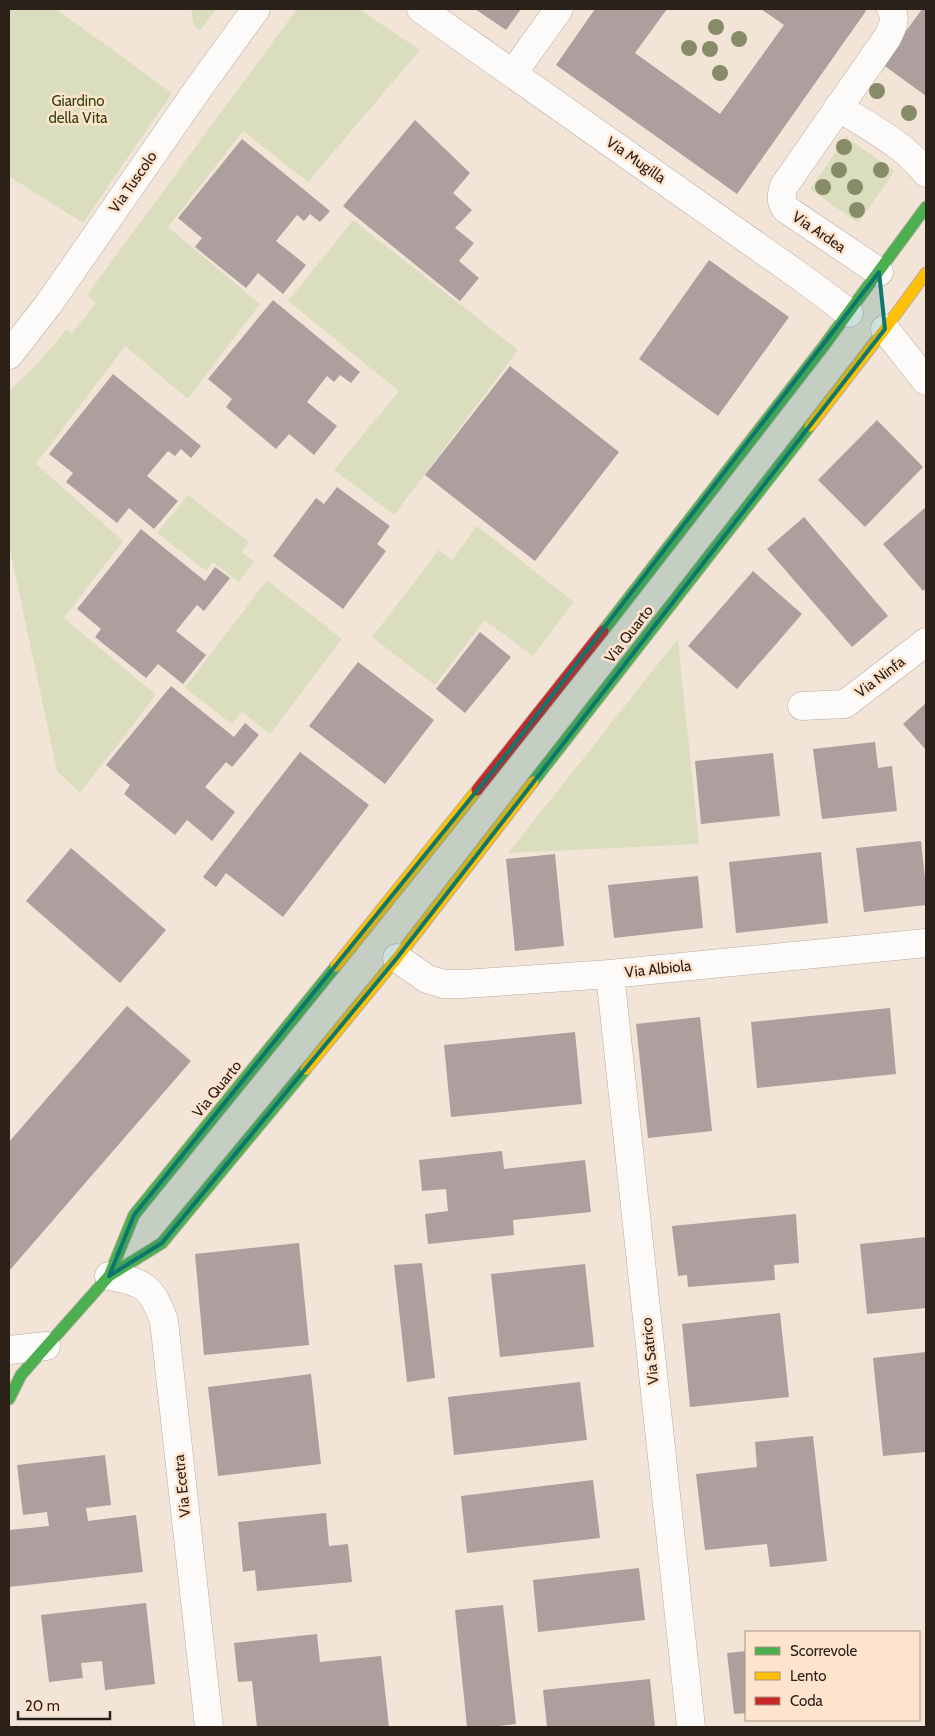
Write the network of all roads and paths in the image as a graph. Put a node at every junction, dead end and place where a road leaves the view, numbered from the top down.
1 (256, 9) edge
2 (421, 9) edge
3 (559, 9) edge
4 (891, 9) edge
5 (514, 73) junction
6 (838, 107) junction
7 (926, 173) edge
8 (926, 207) edge
9 (926, 273) edge
10 (880, 282) junction
11 (854, 315) junction
12 (881, 321) junction
13 (9, 355) edge
14 (926, 381) edge
15 (926, 642) edge
16 (802, 706) dead end
17 (926, 943) edge
18 (394, 955) junction
19 (610, 974) junction
20 (109, 1276) junction
21 (46, 1346) junction
22 (9, 1350) edge
23 (20, 1375) junction
24 (9, 1381) edge
25 (9, 1399) edge
26 (209, 1727) edge
27 (691, 1727) edge

1 - 13 street, Via Tuscolo
2 - 5 street, Via Mugilla
3 - 5 street
4 - 6 street, Via Ardea
5 - 11 street, Via Mugilla
6 - 7 street
6 - 10 street, Via Ardea
8 - 10 street, Via Quarto
9 - 12 street, Via Quarto
10 - 11 street, Via Quarto
11 - 20 street, Via Quarto
12 - 14 street
12 - 18 street, Via Quarto
15 - 16 street, Via Ninfa
17 - 19 street, Via Albiola
18 - 19 street, Via Albiola
18 - 20 street, Via Quarto
19 - 27 street, Via Satrico
20 - 21 street, Via Quarto
20 - 26 street, Via Ecetra
21 - 22 street
21 - 23 street, Via Quarto
23 - 24 street, Via Quarto
23 - 25 street, Via Quarto

